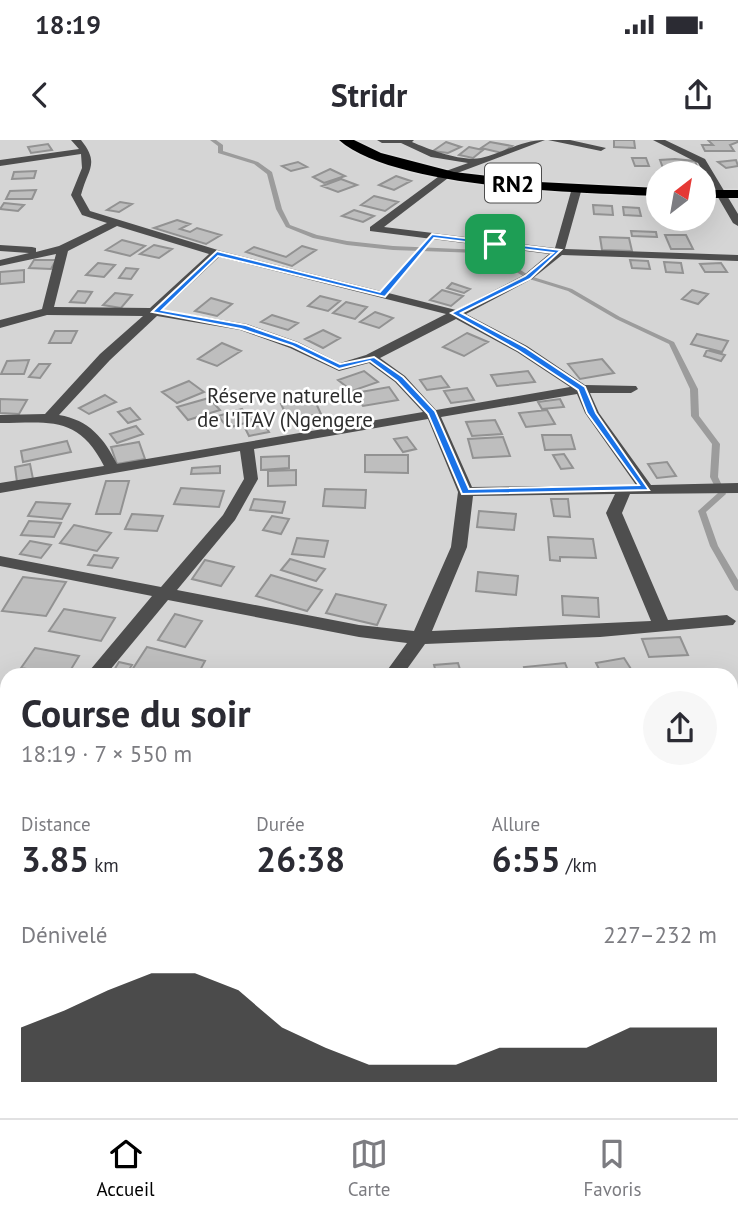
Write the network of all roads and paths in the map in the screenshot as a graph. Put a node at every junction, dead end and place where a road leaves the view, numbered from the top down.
1 (76, 140) edge
2 (345, 140) edge
3 (382, 140) edge
4 (540, 140) edge
5 (553, 140) edge
6 (658, 140) edge
7 (407, 141) edge
8 (358, 144) edge
9 (601, 148) dead end
10 (86, 151) junction
11 (482, 162) junction
12 (0, 163) edge
13 (449, 173) junction
14 (577, 188) junction
15 (646, 191) edge
16 (738, 194) edge
17 (729, 200) edge
18 (114, 223) junction
19 (738, 223) edge
20 (432, 236) junction
21 (0, 248) edge
22 (63, 250) junction
23 (559, 251) junction
24 (217, 253) junction
25 (738, 258) edge
26 (0, 263) edge
27 (382, 295) junction
28 (47, 311) junction
29 (156, 312) junction
30 (455, 313) junction
31 (0, 324) edge
32 (372, 358) junction
33 (582, 389) junction
34 (631, 389) dead end
35 (432, 413) junction
36 (50, 417) junction
37 (0, 419) edge
38 (247, 448) junction
39 (113, 470) junction
40 (734, 487) edge
41 (0, 488) edge
42 (625, 488) junction
43 (646, 488) junction
44 (466, 492) junction
45 (0, 561) edge
46 (167, 593) junction
47 (727, 621) dead end
48 (662, 626) junction
49 (420, 638) junction
50 (100, 668) edge
51 (398, 668) edge

1 - 10 street
2 - 8 highway, RN2
3 - 7 street
4 - 11 street
5 - 9 street
6 - 17 street
7 - 11 street
8 - 13 highway, RN2
10 - 12 street
10 - 18 street
11 - 13 street
13 - 14 highway, RN2
13 - 20 street
14 - 15 highway, RN2
14 - 23 street
16 - 17 highway
17 - 19 street
18 - 22 street
18 - 24 street
20 - 23 street
20 - 27 path
21 - 22 street
22 - 26 street
22 - 28 street
23 - 25 street
23 - 30 street
24 - 27 street
24 - 29 street
27 - 30 street
28 - 29 street
28 - 31 street
29 - 32 street
29 - 36 street
30 - 32 street
30 - 33 street
32 - 35 street
33 - 34 street
33 - 35 street
33 - 43 street
35 - 38 street
35 - 44 street
36 - 37 street
36 - 39 street
38 - 39 street
38 - 46 street
39 - 41 street
40 - 43 street
42 - 43 street
42 - 44 street
42 - 48 street
44 - 49 street
45 - 46 street
46 - 49 street
46 - 50 street
47 - 48 street
48 - 49 street
49 - 51 street

